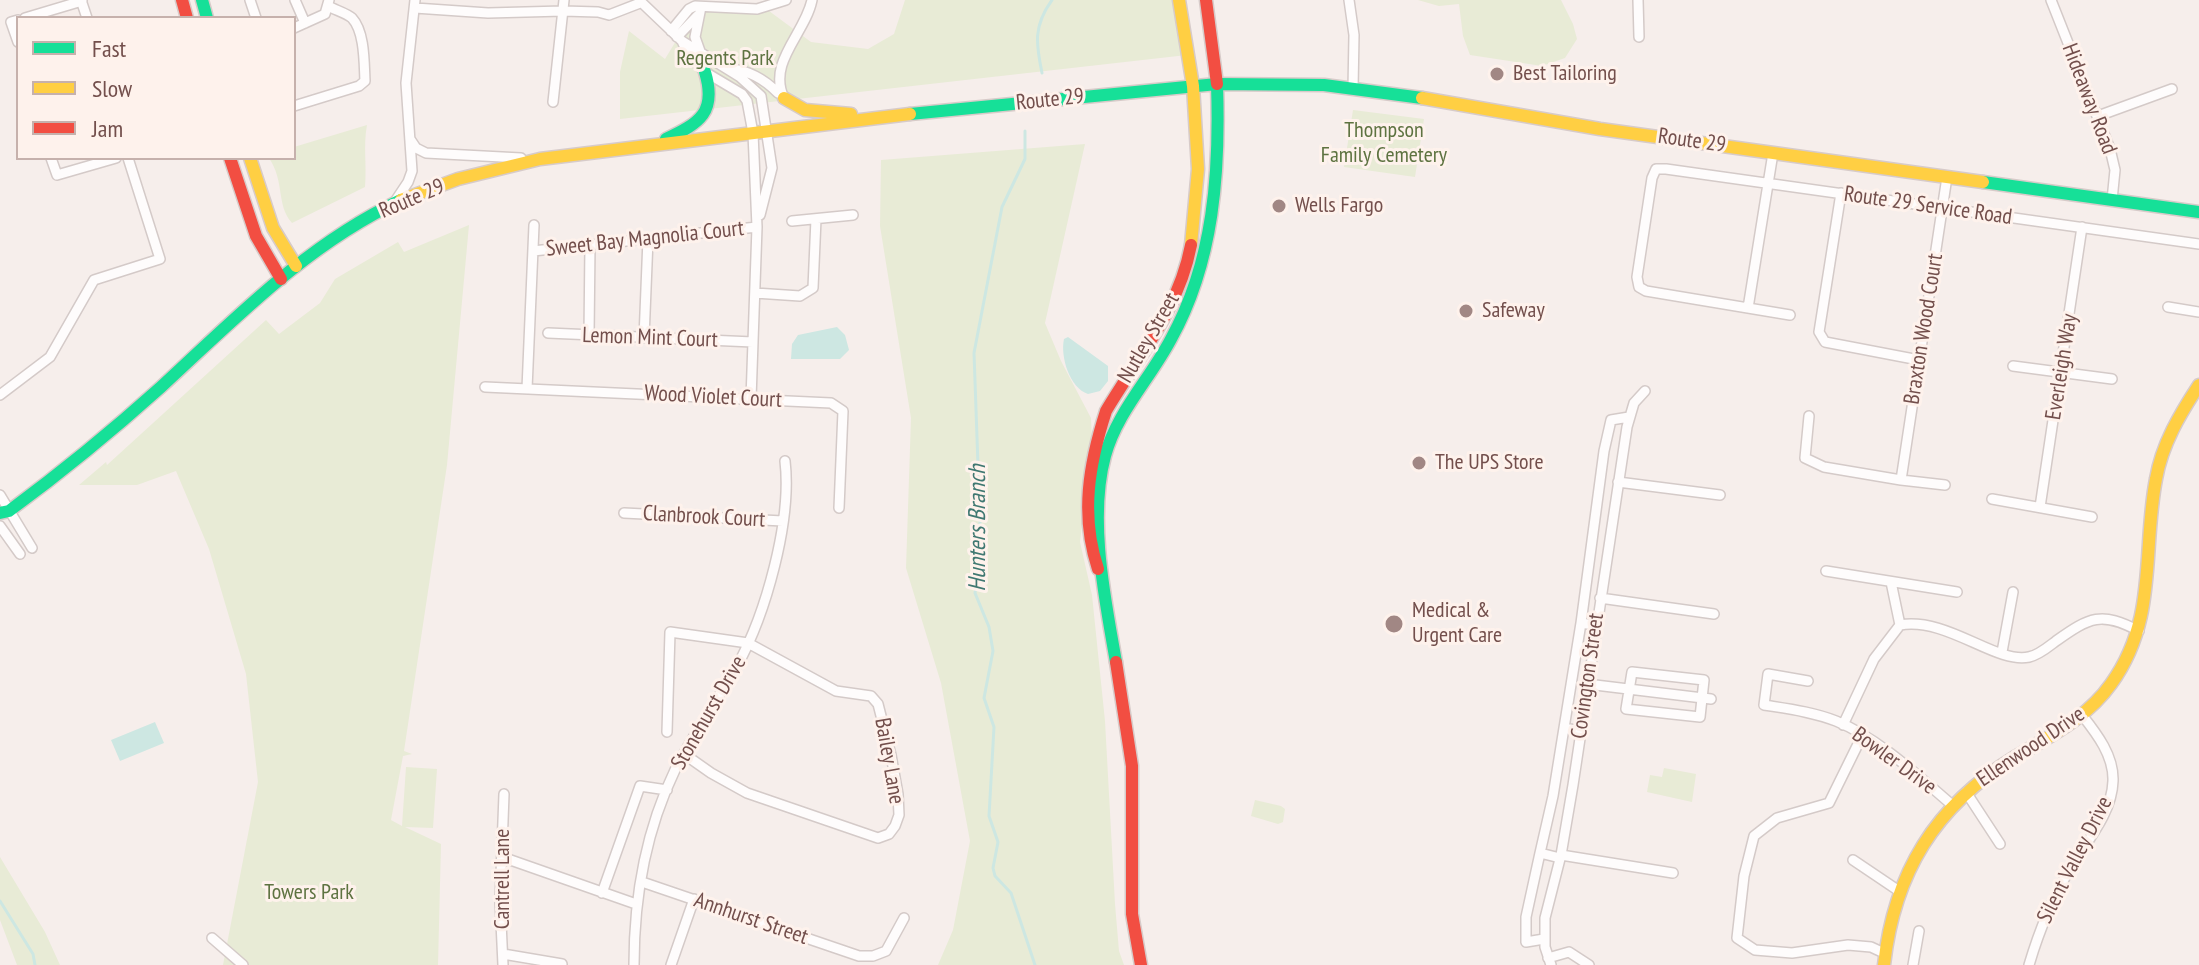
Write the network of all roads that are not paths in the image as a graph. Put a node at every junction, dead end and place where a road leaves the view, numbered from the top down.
1 (82, 0) edge
2 (295, 0) edge
3 (489, 0) edge
4 (786, 0) edge
5 (812, 0) edge
6 (1179, 0) edge
7 (1206, 0) edge
8 (1349, 0) edge
9 (1638, 0) edge
10 (2051, 0) edge
11 (639, 1) edge
12 (329, 3) edge
13 (415, 4) edge
14 (563, 5) edge
15 (700, 11) junction
16 (488, 13) junction
17 (31, 16) edge
18 (16, 21) edge
19 (305, 23) junction
20 (296, 27) edge
21 (16, 36) edge
22 (676, 36) junction
23 (1639, 37) dead end
24 (701, 54) junction
25 (723, 67) junction
26 (705, 72) junction
27 (1217, 84) junction
28 (1193, 86) junction
29 (1353, 89) junction
30 (2172, 89) dead end
31 (784, 98) junction
32 (553, 102) dead end
33 (296, 105) edge
34 (891, 116) junction
35 (2098, 116) junction
36 (768, 131) junction
37 (753, 133) junction
38 (410, 139) junction
39 (653, 145) junction
40 (1773, 153) junction
41 (540, 159) junction
42 (52, 160) edge
43 (109, 160) edge
44 (129, 160) edge
45 (231, 160) edge
46 (251, 160) edge
47 (1947, 177) junction
48 (1768, 183) junction
49 (1841, 193) junction
50 (2112, 200) junction
51 (392, 206) junction
52 (1943, 208) junction
53 (2199, 212) edge
54 (853, 215) dead end
55 (816, 219) junction
56 (792, 221) dead end
57 (534, 225) dead end
58 (757, 227) junction
59 (2082, 227) junction
60 (648, 239) junction
61 (2199, 244) edge
62 (590, 245) junction
63 (533, 251) junction
64 (296, 266) junction
65 (281, 279) junction
66 (755, 293) junction
67 (2168, 307) dead end
68 (1748, 308) junction
69 (2199, 312) edge
70 (1790, 315) dead end
71 (548, 333) dead end
72 (589, 335) junction
73 (644, 338) junction
74 (753, 342) junction
75 (1919, 360) junction
76 (2013, 366) dead end
77 (2061, 371) junction
78 (2112, 379) dead end
79 (2199, 385) edge
80 (485, 387) dead end
81 (527, 389) junction
82 (1645, 391) dead end
83 (0, 395) edge
84 (751, 399) junction
85 (1809, 416) dead end
86 (1629, 417) junction
87 (785, 461) dead end
88 (1901, 480) junction
89 (1618, 482) junction
90 (1945, 485) dead end
91 (0, 495) edge
92 (1720, 495) dead end
93 (1992, 499) dead end
94 (2040, 507) junction
95 (839, 508) dead end
96 (5, 512) edge
97 (624, 513) dead end
98 (2092, 517) dead end
99 (783, 521) junction
100 (0, 527) edge
101 (32, 548) dead end
102 (20, 554) dead end
103 (1826, 571) dead end
104 (1101, 575) junction
105 (1891, 582) junction
106 (1957, 592) dead end
107 (2013, 592) dead end
108 (1600, 598) junction
109 (1714, 614) dead end
110 (1581, 623) junction
111 (1900, 625) junction
112 (1596, 626) junction
113 (2139, 631) junction
114 (748, 643) junction
115 (2002, 652) junction
116 (1808, 681) dead end
117 (1587, 684) junction
118 (1630, 689) junction
119 (1706, 699) junction
120 (2082, 715) junction
121 (1843, 725) junction
122 (1564, 728) junction
123 (1581, 731) junction
124 (667, 732) dead end
125 (1862, 736) junction
126 (684, 754) junction
127 (667, 790) junction
128 (1966, 792) junction
129 (504, 794) dead end
130 (1951, 804) junction
131 (2000, 844) dead end
132 (1540, 853) junction
133 (502, 857) junction
134 (1560, 857) junction
135 (1853, 860) dead end
136 (1673, 873) dead end
137 (642, 882) junction
138 (1899, 891) junction
139 (602, 893) junction
140 (694, 899) junction
141 (636, 904) junction
142 (904, 918) dead end
143 (1919, 931) dead end
144 (212, 938) dead end
145 (1544, 939) junction
146 (1884, 959) edge
147 (503, 960) edge
148 (858, 961) edge
149 (1550, 962) edge
150 (562, 964) edge
151 (243, 965) edge
152 (634, 965) edge
153 (671, 965) edge
154 (1141, 965) edge
155 (1589, 965) edge
156 (1913, 965) edge
157 (2029, 965) edge

1 - 17 street
2 - 19 street
3 - 16 street
4 - 15 street
5 - 31 street
6 - 28 main road, Nutley Street
7 - 27 main road, Nutley Street
8 - 29 street
9 - 23 street
10 - 35 street, Hideaway Road
11 - 14 street
11 - 22 street
12 - 19 street
12 - 33 street
13 - 16 street
13 - 38 street
14 - 16 street
14 - 32 street
15 - 22 street
15 - 24 street
18 - 21 street
19 - 20 street
22 - 24 street
22 - 26 street
24 - 25 street
25 - 31 street
25 - 36 street
26 - 37 street
26 - 39 main road
27 - 28 main road, Route 29
27 - 29 main road, Route 29
27 - 104 main road, Nutley Street
28 - 34 main road, Route 29
28 - 104 main road, Nutley Street
29 - 40 main road, Route 29
30 - 35 street
31 - 34 main road
34 - 36 main road, Route 29
35 - 50 street, Hideaway Road
36 - 37 main road, Route 29
36 - 58 street
37 - 39 main road, Route 29
37 - 58 street
38 - 41 street
38 - 51 street
39 - 41 main road, Route 29
40 - 47 main road, Route 29
40 - 48 street
41 - 51 main road, Route 29
42 - 43 street
44 - 83 street
45 - 65 main road
46 - 64 main road
47 - 50 main road, Route 29
47 - 52 street, Braxton Wood Court
48 - 49 street, Route 29 Service Road
48 - 68 street
48 - 68 street, Route 29 Service Road
49 - 52 street, Route 29 Service Road
49 - 75 street
50 - 53 main road, Route 29
51 - 64 main road, Route 29
52 - 59 street, Route 29 Service Road
52 - 75 street, Braxton Wood Court
54 - 55 street
55 - 56 street
55 - 66 street
57 - 63 street
58 - 60 street, Sweet Bay Magnolia Court
58 - 66 street
59 - 61 street, Route 29 Service Road
59 - 77 street, Everleigh Way
60 - 62 street, Sweet Bay Magnolia Court
60 - 73 street
62 - 63 street, Sweet Bay Magnolia Court
62 - 72 street
63 - 81 street
64 - 65 main road, Route 29
65 - 96 main road, Route 29
66 - 74 street
67 - 69 street
68 - 70 street
71 - 72 street, Lemon Mint Court
72 - 73 street, Lemon Mint Court
73 - 74 street, Lemon Mint Court
74 - 84 street
75 - 88 street, Braxton Wood Court
76 - 77 street
77 - 78 street
77 - 94 street, Everleigh Way
79 - 113 main road, Ellenwood Drive
80 - 81 street, Wood Violet Court
81 - 84 street, Wood Violet Court
82 - 86 street, Covington Street
84 - 95 street, Wood Violet Court
85 - 88 street
86 - 89 street, Covington Street
86 - 110 street
87 - 99 street, Stonehurst Drive
88 - 90 street
89 - 92 street
89 - 108 street, Covington Street
91 - 96 street
93 - 94 street
94 - 98 street
96 - 100 main road, Route 29
96 - 101 street
97 - 99 street, Clanbrook Court
99 - 114 street, Stonehurst Drive
100 - 102 street
103 - 105 street
104 - 154 main road, Nutley Street
105 - 106 street
105 - 111 street
107 - 115 street
108 - 109 street
108 - 112 street, Covington Street
110 - 112 street
110 - 122 street
111 - 115 street
111 - 121 street
112 - 117 street, Covington Street
113 - 115 street
113 - 120 main road, Ellenwood Drive
114 - 124 street
114 - 126 street, Stonehurst Drive
114 - 126 street, Bailey Lane
116 - 121 street, Bowler Drive
117 - 118 street
117 - 123 street, Covington Street
118 - 119 street
118 - 119 street
118 - 119 street
120 - 128 main road, Ellenwood Drive
120 - 157 street, Silent Valley Drive
121 - 125 street, Bowler Drive
122 - 123 street
122 - 132 street
123 - 134 street, Covington Street
125 - 130 street, Bowler Drive
125 - 146 street
126 - 127 street, Stonehurst Drive
127 - 137 street, Stonehurst Drive
127 - 139 street
128 - 130 main road, Ellenwood Drive
128 - 131 street
129 - 133 street, Cantrell Lane
130 - 138 main road, Ellenwood Drive
132 - 134 street
132 - 145 street
133 - 139 street
133 - 147 street, Cantrell Lane
134 - 136 street
134 - 145 street, Covington Street
135 - 138 street
137 - 140 street, Annhurst Street
137 - 141 street, Stonehurst Drive
138 - 146 main road, Ellenwood Drive
139 - 141 street
140 - 148 street, Annhurst Street
140 - 153 street
141 - 152 street, Stonehurst Drive
142 - 148 street
143 - 156 street
144 - 151 street
145 - 149 street, Covington Street
147 - 150 street
149 - 155 street

